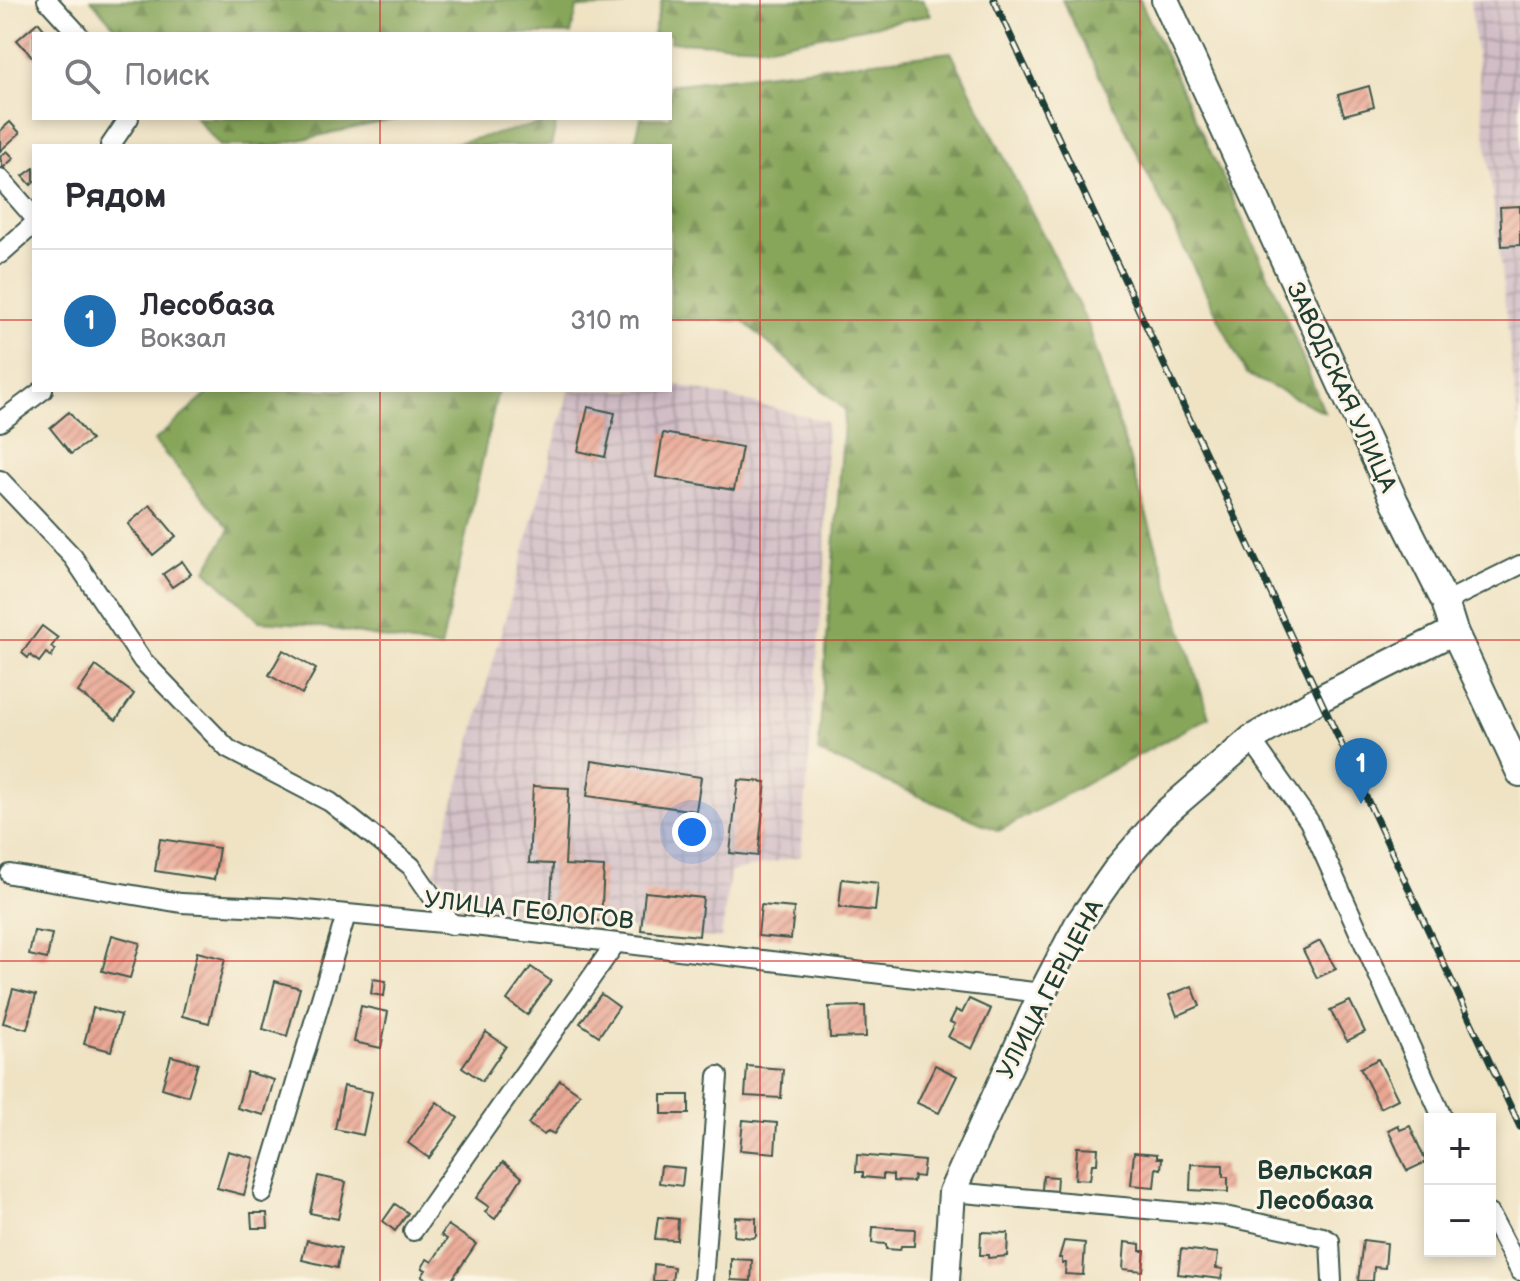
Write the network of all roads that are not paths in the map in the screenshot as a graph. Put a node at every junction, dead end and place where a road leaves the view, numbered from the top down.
1 (47, 0) edge
2 (1165, 0) edge
3 (76, 32) edge
4 (128, 120) edge
5 (111, 144) edge
6 (0, 178) edge
7 (32, 215) edge
8 (32, 226) edge
9 (0, 254) edge
10 (40, 392) edge
11 (0, 422) edge
12 (0, 480) edge
13 (1520, 565) edge
14 (1445, 602) junction
15 (1454, 631) junction
16 (1251, 739) junction
17 (1520, 773) edge
18 (10, 874) dead end
19 (346, 915) junction
20 (452, 925) junction
21 (615, 944) junction
22 (1042, 993) junction
23 (718, 1076) dead end
24 (1440, 1113) edge
25 (952, 1192) junction
26 (263, 1193) dead end
27 (1496, 1225) edge
28 (413, 1231) dead end
29 (1520, 1271) edge
30 (703, 1281) edge
31 (946, 1281) edge
32 (1332, 1281) edge

1 - 3 street
2 - 14 street, ЗАВОДСКАЯ УЛИЦА
4 - 5 street
6 - 7 street
8 - 9 street
10 - 11 street
12 - 20 street
13 - 14 street
14 - 15 street, ЗАВОДСКАЯ УЛИЦА
15 - 16 street, УЛИЦА ГЕРЦЕНА
15 - 17 street, ЗАВОДСКАЯ УЛИЦА
16 - 22 street, УЛИЦА ГЕРЦЕНА
16 - 24 street
18 - 19 street, УЛИЦА ГЕОЛОГОВ
19 - 20 street, УЛИЦА ГЕОЛОГОВ
19 - 26 street
20 - 21 street, УЛИЦА ГЕОЛОГОВ
21 - 22 street, УЛИЦА ГЕОЛОГОВ
21 - 28 street
22 - 25 street, УЛИЦА ГЕРЦЕНА
23 - 30 street
25 - 31 street, УЛИЦА ГЕРЦЕНА
25 - 32 street
27 - 29 street

